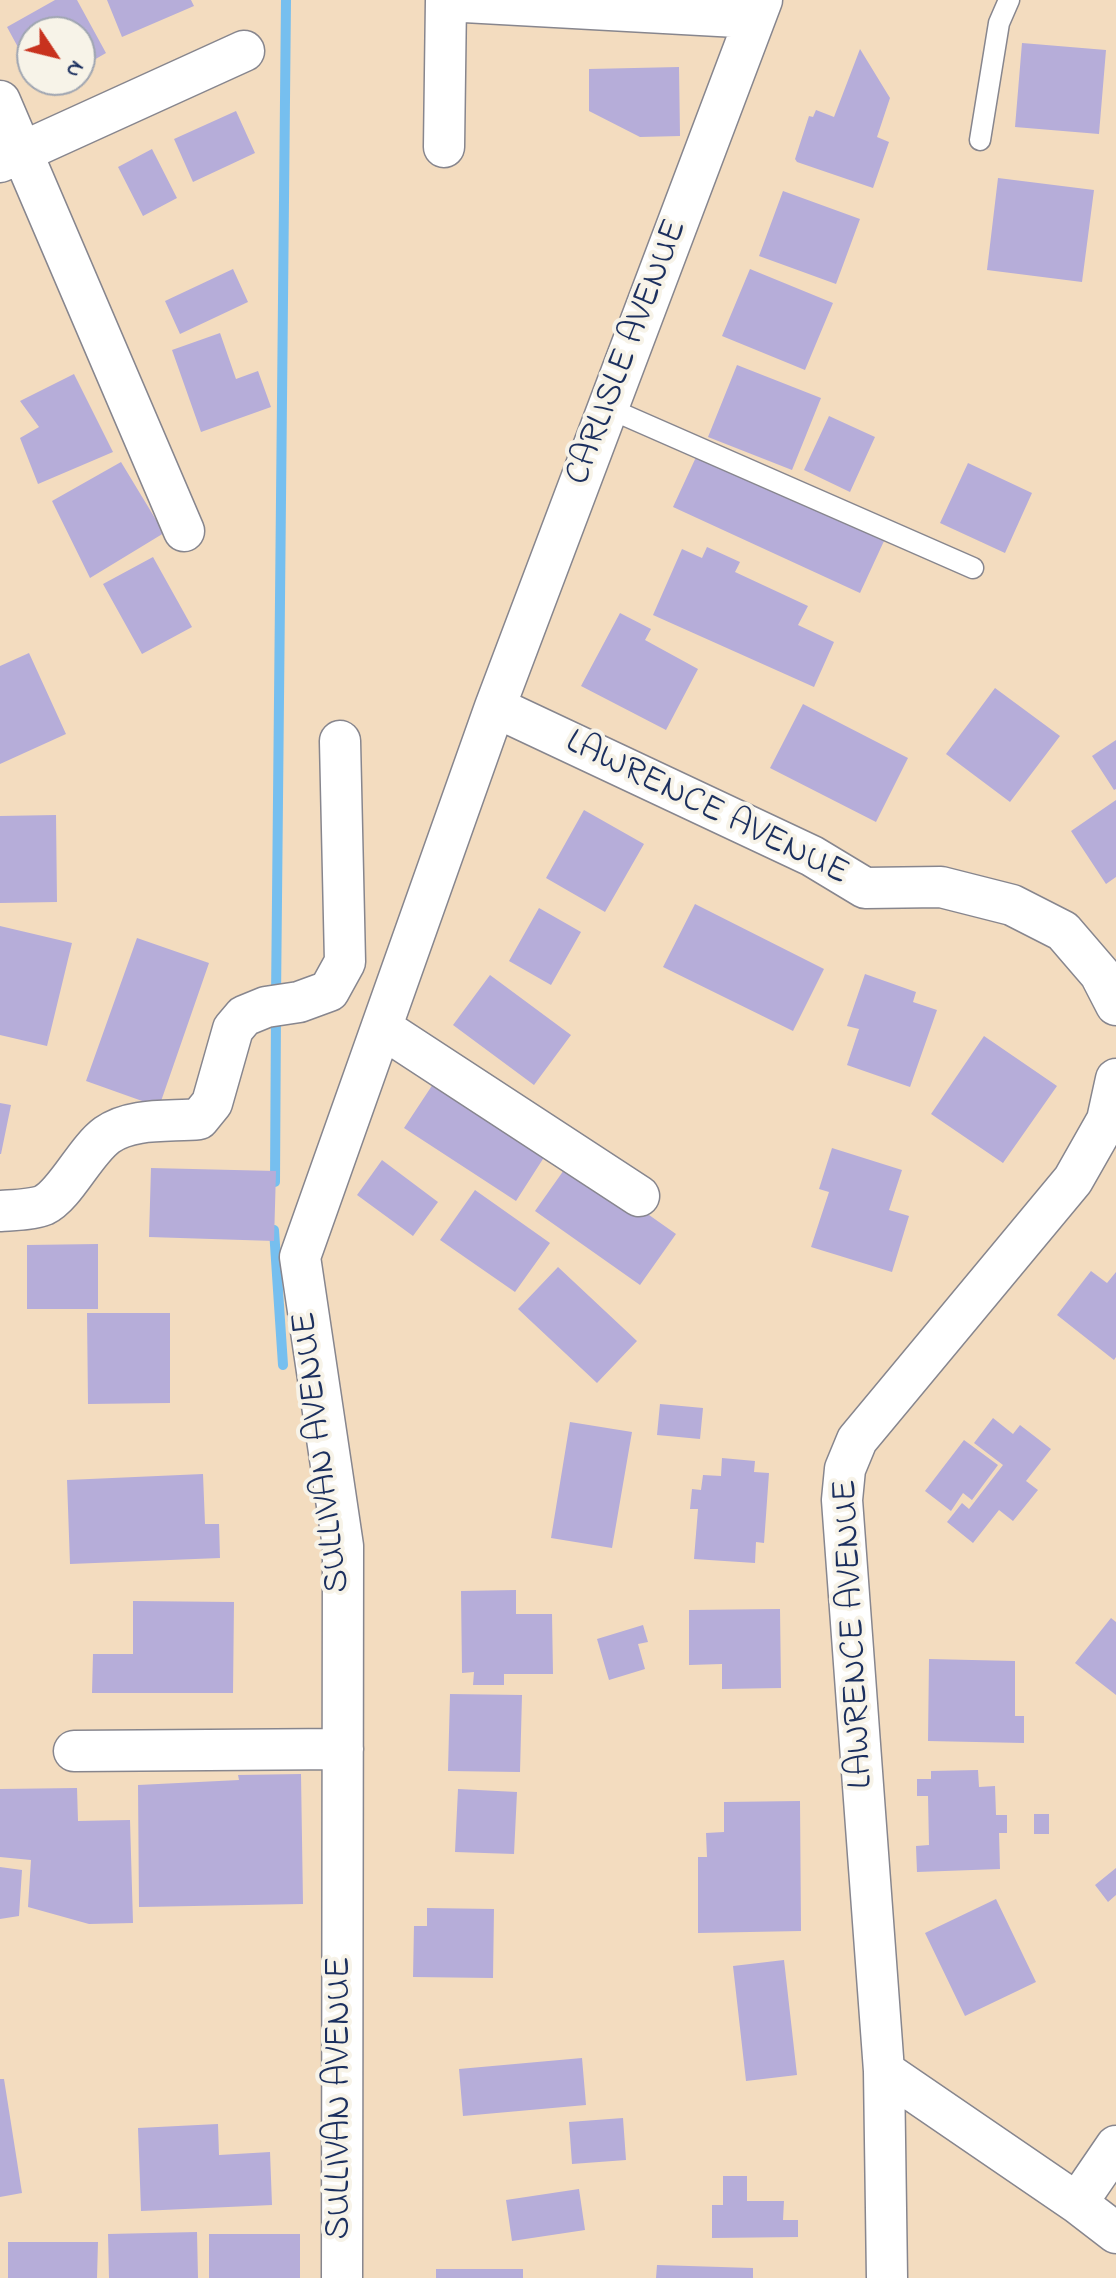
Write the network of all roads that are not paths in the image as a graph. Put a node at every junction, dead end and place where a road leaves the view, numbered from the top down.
1 (1009, 0) edge
2 (446, 1) edge
3 (759, 9) edge
4 (244, 51) dead end
5 (0, 101) edge
6 (980, 140) dead end
7 (444, 147) dead end
8 (12, 156) edge
9 (608, 408) junction
10 (184, 531) dead end
11 (973, 568) dead end
12 (495, 707) junction
13 (340, 741) dead end
14 (345, 929) junction
15 (403, 966) junction
16 (1116, 1005) edge
17 (382, 1028) junction
18 (1116, 1079) edge
19 (639, 1196) dead end
20 (0, 1211) edge
21 (343, 1749) junction
22 (74, 1751) dead end
23 (884, 2071) junction
24 (1116, 2146) edge
25 (1077, 2203) junction
26 (1116, 2233) edge
27 (342, 2278) edge
28 (887, 2278) edge

1 - 6 lane
2 - 3 street
2 - 7 street
3 - 9 street, CARLISLE AVENUE
4 - 8 street
5 - 8 street
8 - 10 street
9 - 11 lane
9 - 12 street, CARLISLE AVENUE
12 - 15 street, SULLIVAN AVENUE
12 - 16 street, LAWRENCE AVENUE
13 - 14 street
14 - 15 street
14 - 20 street
15 - 17 street, SULLIVAN AVENUE
17 - 19 street
17 - 21 street, SULLIVAN AVENUE
18 - 23 street, LAWRENCE AVENUE
21 - 22 street
21 - 27 street, SULLIVAN AVENUE
23 - 25 street
23 - 28 street, LAWRENCE AVENUE
24 - 25 street
25 - 26 street

